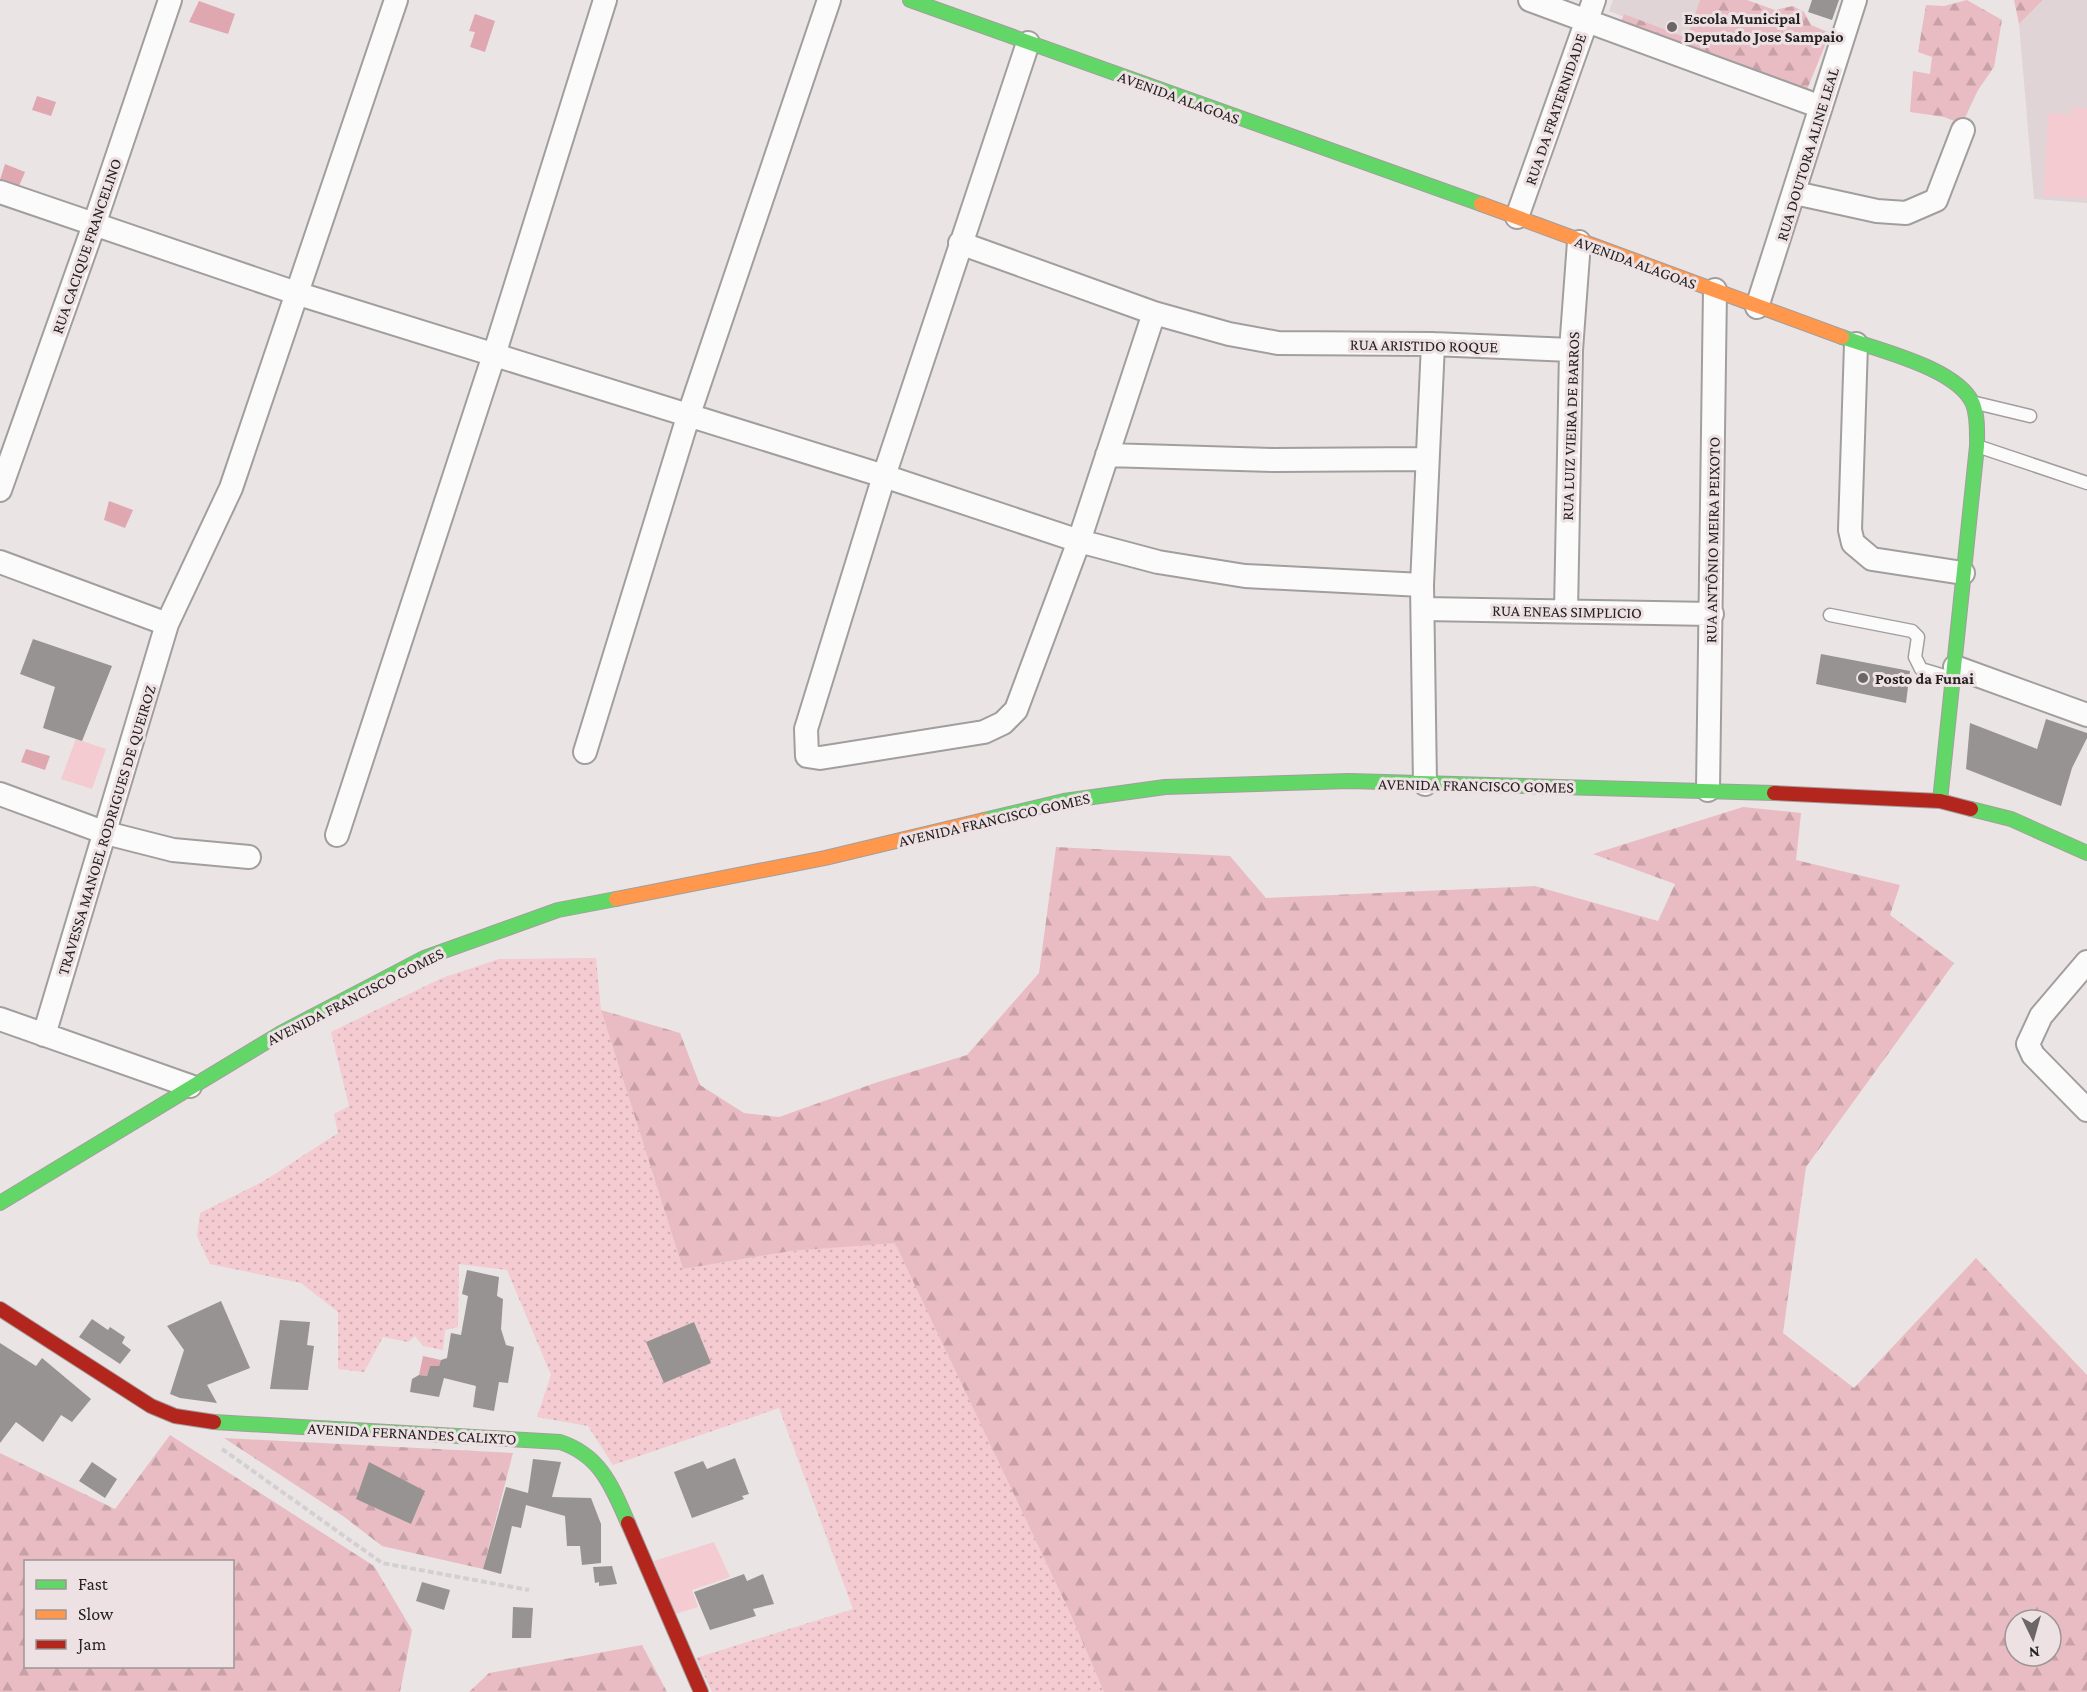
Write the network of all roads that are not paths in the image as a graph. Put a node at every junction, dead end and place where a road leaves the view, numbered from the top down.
1 (170, 0) edge
2 (396, 0) edge
3 (605, 0) edge
4 (829, 0) edge
5 (910, 0) edge
6 (1530, 0) edge
7 (1855, 0) edge
8 (1590, 10) edge
9 (1028, 43) junction
10 (1821, 107) junction
11 (1962, 130) dead end
12 (0, 192) edge
13 (1796, 193) junction
14 (1517, 217) junction
15 (95, 222) junction
16 (1579, 242) junction
17 (960, 243) junction
18 (1715, 290) junction
19 (299, 294) junction
20 (1757, 307) junction
21 (1154, 313) junction
22 (1433, 344) junction
23 (1857, 344) junction
24 (1571, 350) junction
25 (494, 355) junction
26 (1973, 403) junction
27 (2030, 416) dead end
28 (688, 417) junction
29 (1977, 446) junction
30 (1107, 455) junction
31 (1427, 459) junction
32 (884, 476) junction
33 (2087, 483) edge
34 (0, 490) edge
35 (1079, 541) junction
36 (0, 561) edge
37 (1963, 573) junction
38 (1422, 585) junction
39 (1423, 609) junction
40 (1566, 611) junction
41 (1712, 614) junction
42 (1830, 615) dead end
43 (168, 624) junction
44 (1954, 673) junction
45 (2087, 715) edge
46 (585, 752) dead end
47 (1425, 784) junction
48 (1708, 790) junction
49 (0, 794) edge
50 (1940, 801) junction
51 (106, 833) junction
52 (337, 835) dead end
53 (2087, 853) edge
54 (249, 857) dead end
55 (2087, 962) edge
56 (0, 1019) edge
57 (44, 1035) junction
58 (190, 1086) junction
59 (2087, 1110) edge
60 (0, 1203) edge
61 (0, 1309) edge
62 (701, 1692) edge

1 - 15 street, RUA CACIQUE FRANCELINO
2 - 19 street, TRAVESSA MANOEL RODRIGUES DE QUEIROZ
3 - 25 street
4 - 28 street
5 - 9 street, AVENIDA ALAGOAS
6 - 8 street
7 - 10 street, RUA DOUTORA ALINE LEAL
8 - 10 street
8 - 14 street, RUA DA FRATERNIDADE
9 - 14 street, AVENIDA ALAGOAS
9 - 17 street
10 - 13 street, RUA DOUTORA ALINE LEAL
11 - 13 street
12 - 15 street
13 - 20 street, RUA DOUTORA ALINE LEAL
14 - 16 street, AVENIDA ALAGOAS
15 - 19 street
15 - 34 street, RUA CACIQUE FRANCELINO
16 - 18 street, AVENIDA ALAGOAS
16 - 24 street, RUA LUIZ VIEIRA DE BARROS
17 - 21 street, RUA ARISTIDO ROQUE
17 - 32 street
18 - 20 street, AVENIDA ALAGOAS
18 - 41 street, RUA ANTÔNIO MEIRA PEIXOTO
19 - 25 street
19 - 43 street, TRAVESSA MANOEL RODRIGUES DE QUEIROZ
20 - 23 street, AVENIDA ALAGOAS
21 - 22 street, RUA ARISTIDO ROQUE
21 - 30 street
22 - 24 street, RUA ARISTIDO ROQUE
22 - 31 street
23 - 26 street, AVENIDA ALAGOAS
23 - 37 street
24 - 40 street, RUA LUIZ VIEIRA DE BARROS
25 - 28 street
25 - 52 street
26 - 27 lane
26 - 29 street
28 - 32 street
28 - 46 street
29 - 33 lane
29 - 37 street
30 - 31 street
30 - 35 street
31 - 38 street
32 - 35 street
32 - 35 street
35 - 38 street
36 - 43 street
37 - 44 street
38 - 39 street
39 - 40 street, RUA ENEAS SIMPLICIO
39 - 47 street
40 - 41 street, RUA ENEAS SIMPLICIO
41 - 48 street, RUA ANTÔNIO MEIRA PEIXOTO
42 - 44 lane
43 - 51 street, TRAVESSA MANOEL RODRIGUES DE QUEIROZ
44 - 45 street
44 - 50 street
47 - 48 street, AVENIDA FRANCISCO GOMES
47 - 58 street, AVENIDA FRANCISCO GOMES
48 - 50 street, AVENIDA FRANCISCO GOMES
49 - 51 street
50 - 53 street, AVENIDA FRANCISCO GOMES
51 - 54 street
51 - 57 street, TRAVESSA MANOEL RODRIGUES DE QUEIROZ
55 - 59 street
56 - 57 street
57 - 58 street
58 - 60 street, AVENIDA FRANCISCO GOMES
61 - 62 street, AVENIDA FERNANDES CALIXTO

